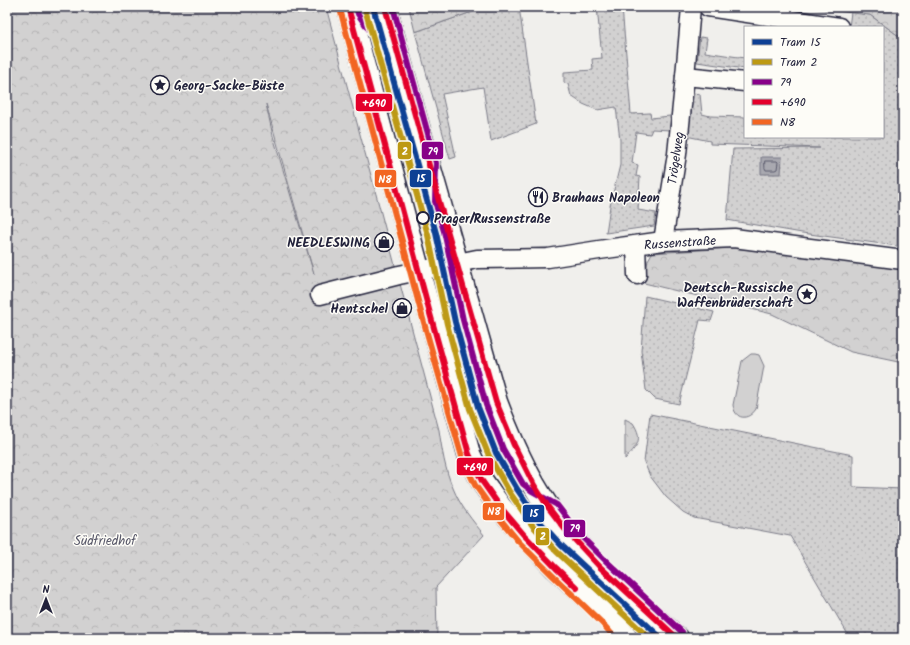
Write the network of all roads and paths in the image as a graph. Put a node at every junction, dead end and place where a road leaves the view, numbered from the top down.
1 (348, 7) edge
2 (385, 7) edge
3 (691, 7) edge
4 (708, 7) edge
5 (832, 26) edge
6 (685, 76) junction
7 (744, 82) edge
8 (663, 241) junction
9 (636, 245) junction
10 (903, 260) edge
11 (457, 264) junction
12 (419, 271) junction
13 (638, 275) dead end
14 (320, 295) dead end
15 (626, 638) edge
16 (677, 638) edge

1 - 12 main road
2 - 11 main road
3 - 6 street, Trögelweg
4 - 5 street
6 - 7 street
6 - 8 street, Trögelweg
8 - 9 street, Russenstraße
8 - 10 street, Russenstraße
9 - 11 street, Russenstraße
9 - 13 street
11 - 12 street, Russenstraße
11 - 16 main road
12 - 14 street, Russenstraße
12 - 15 main road

